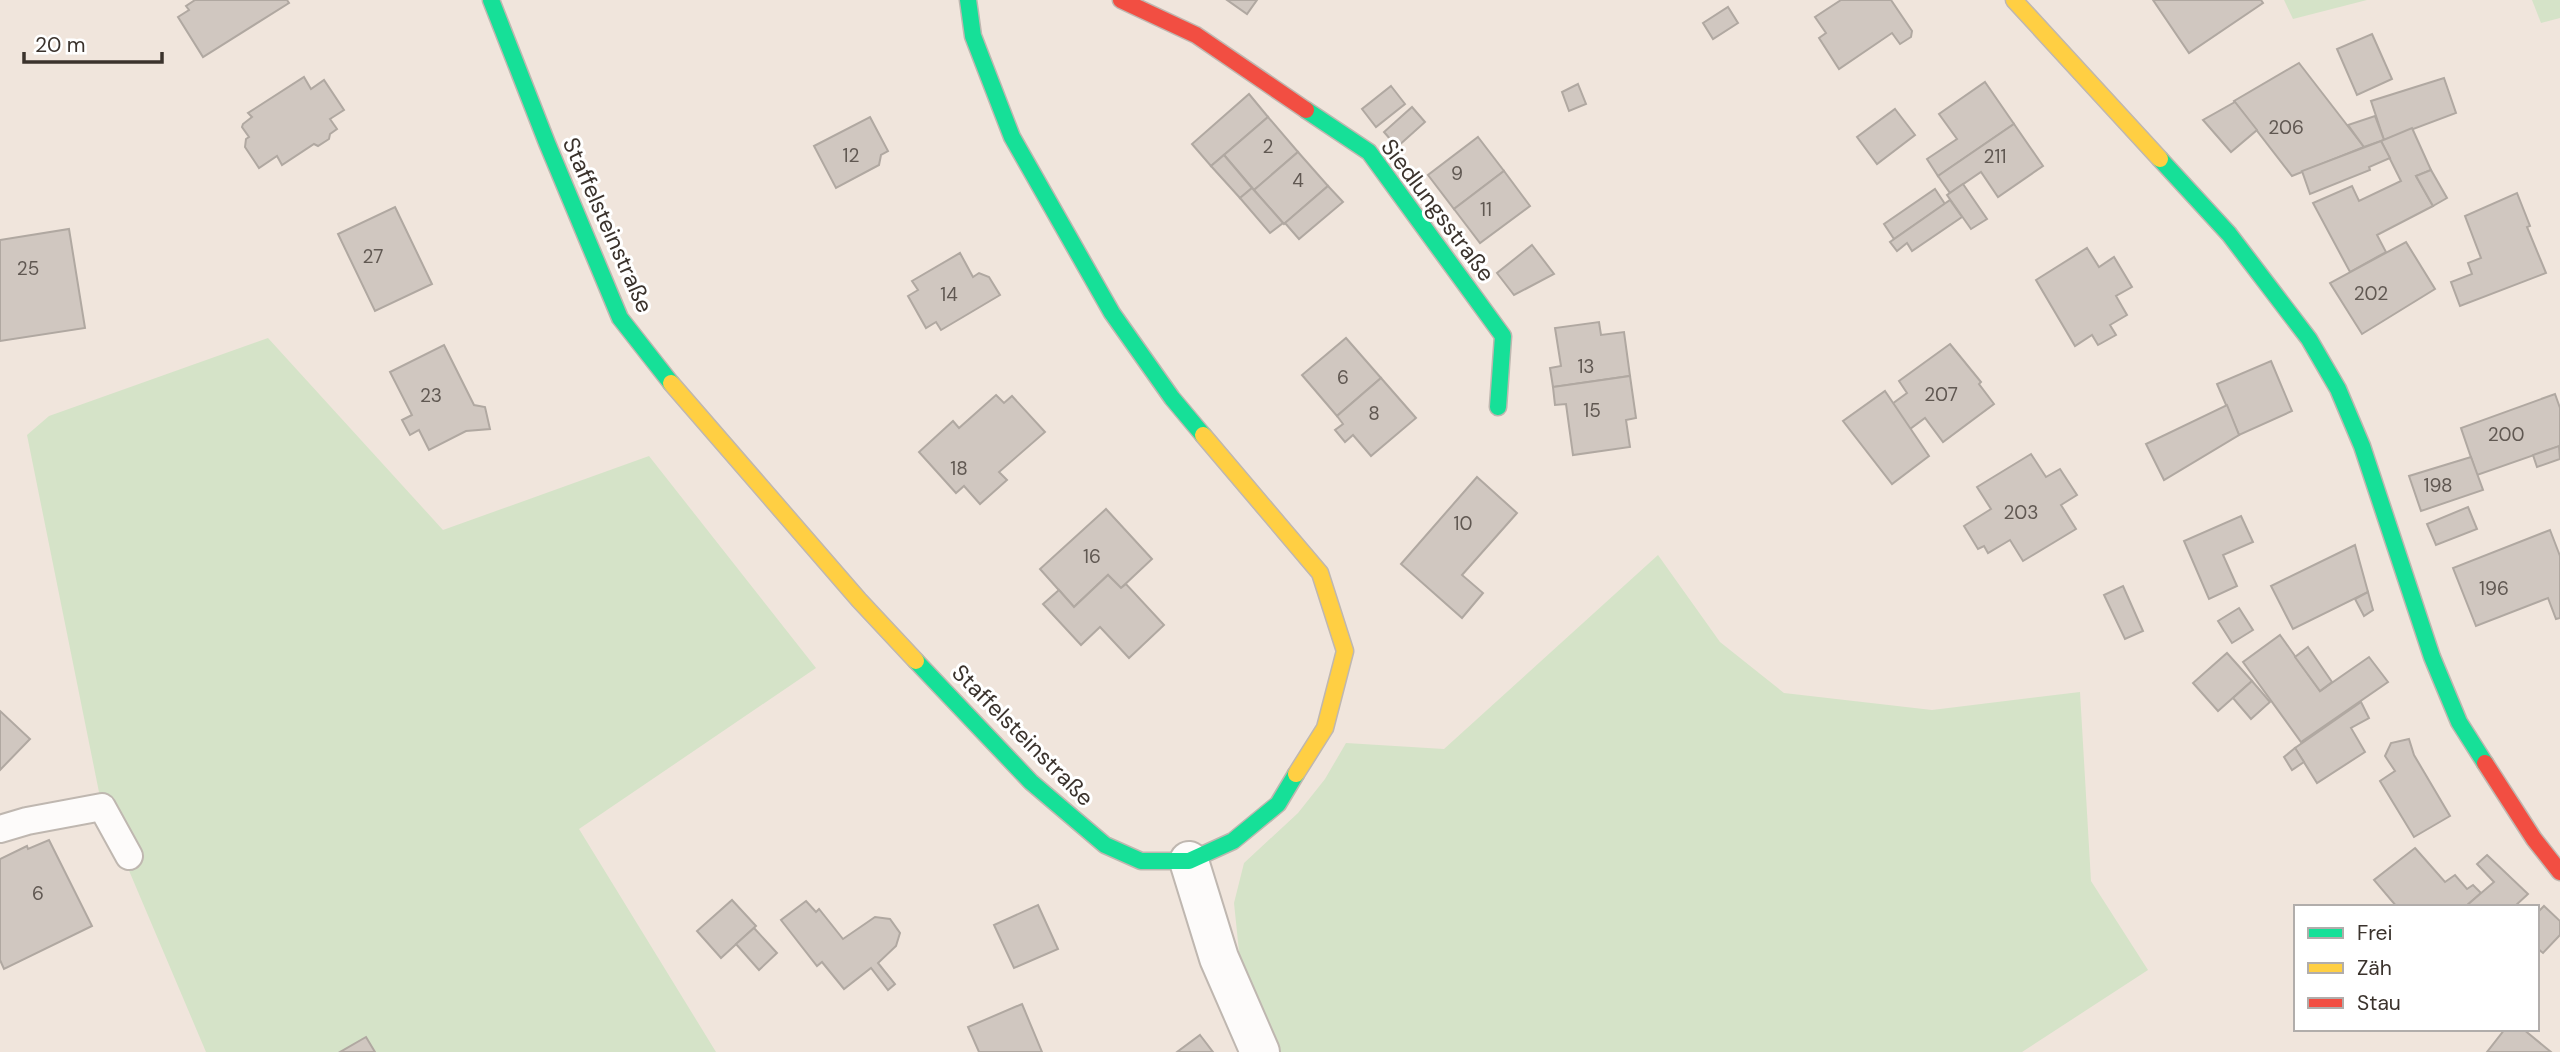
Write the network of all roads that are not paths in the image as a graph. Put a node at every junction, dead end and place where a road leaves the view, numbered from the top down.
1 (491, 0) edge
2 (968, 0) edge
3 (1121, 0) edge
4 (2014, 0) edge
5 (1498, 407) dead end
6 (0, 829) edge
7 (129, 856) dead end
8 (1189, 861) junction
9 (2560, 872) edge
10 (1260, 1052) edge

1 - 8 street, Staffelsteinstraße
2 - 8 street, Staffelsteinstraße
3 - 5 street, Siedlungsstraße
4 - 9 street
6 - 7 lane
8 - 10 street

